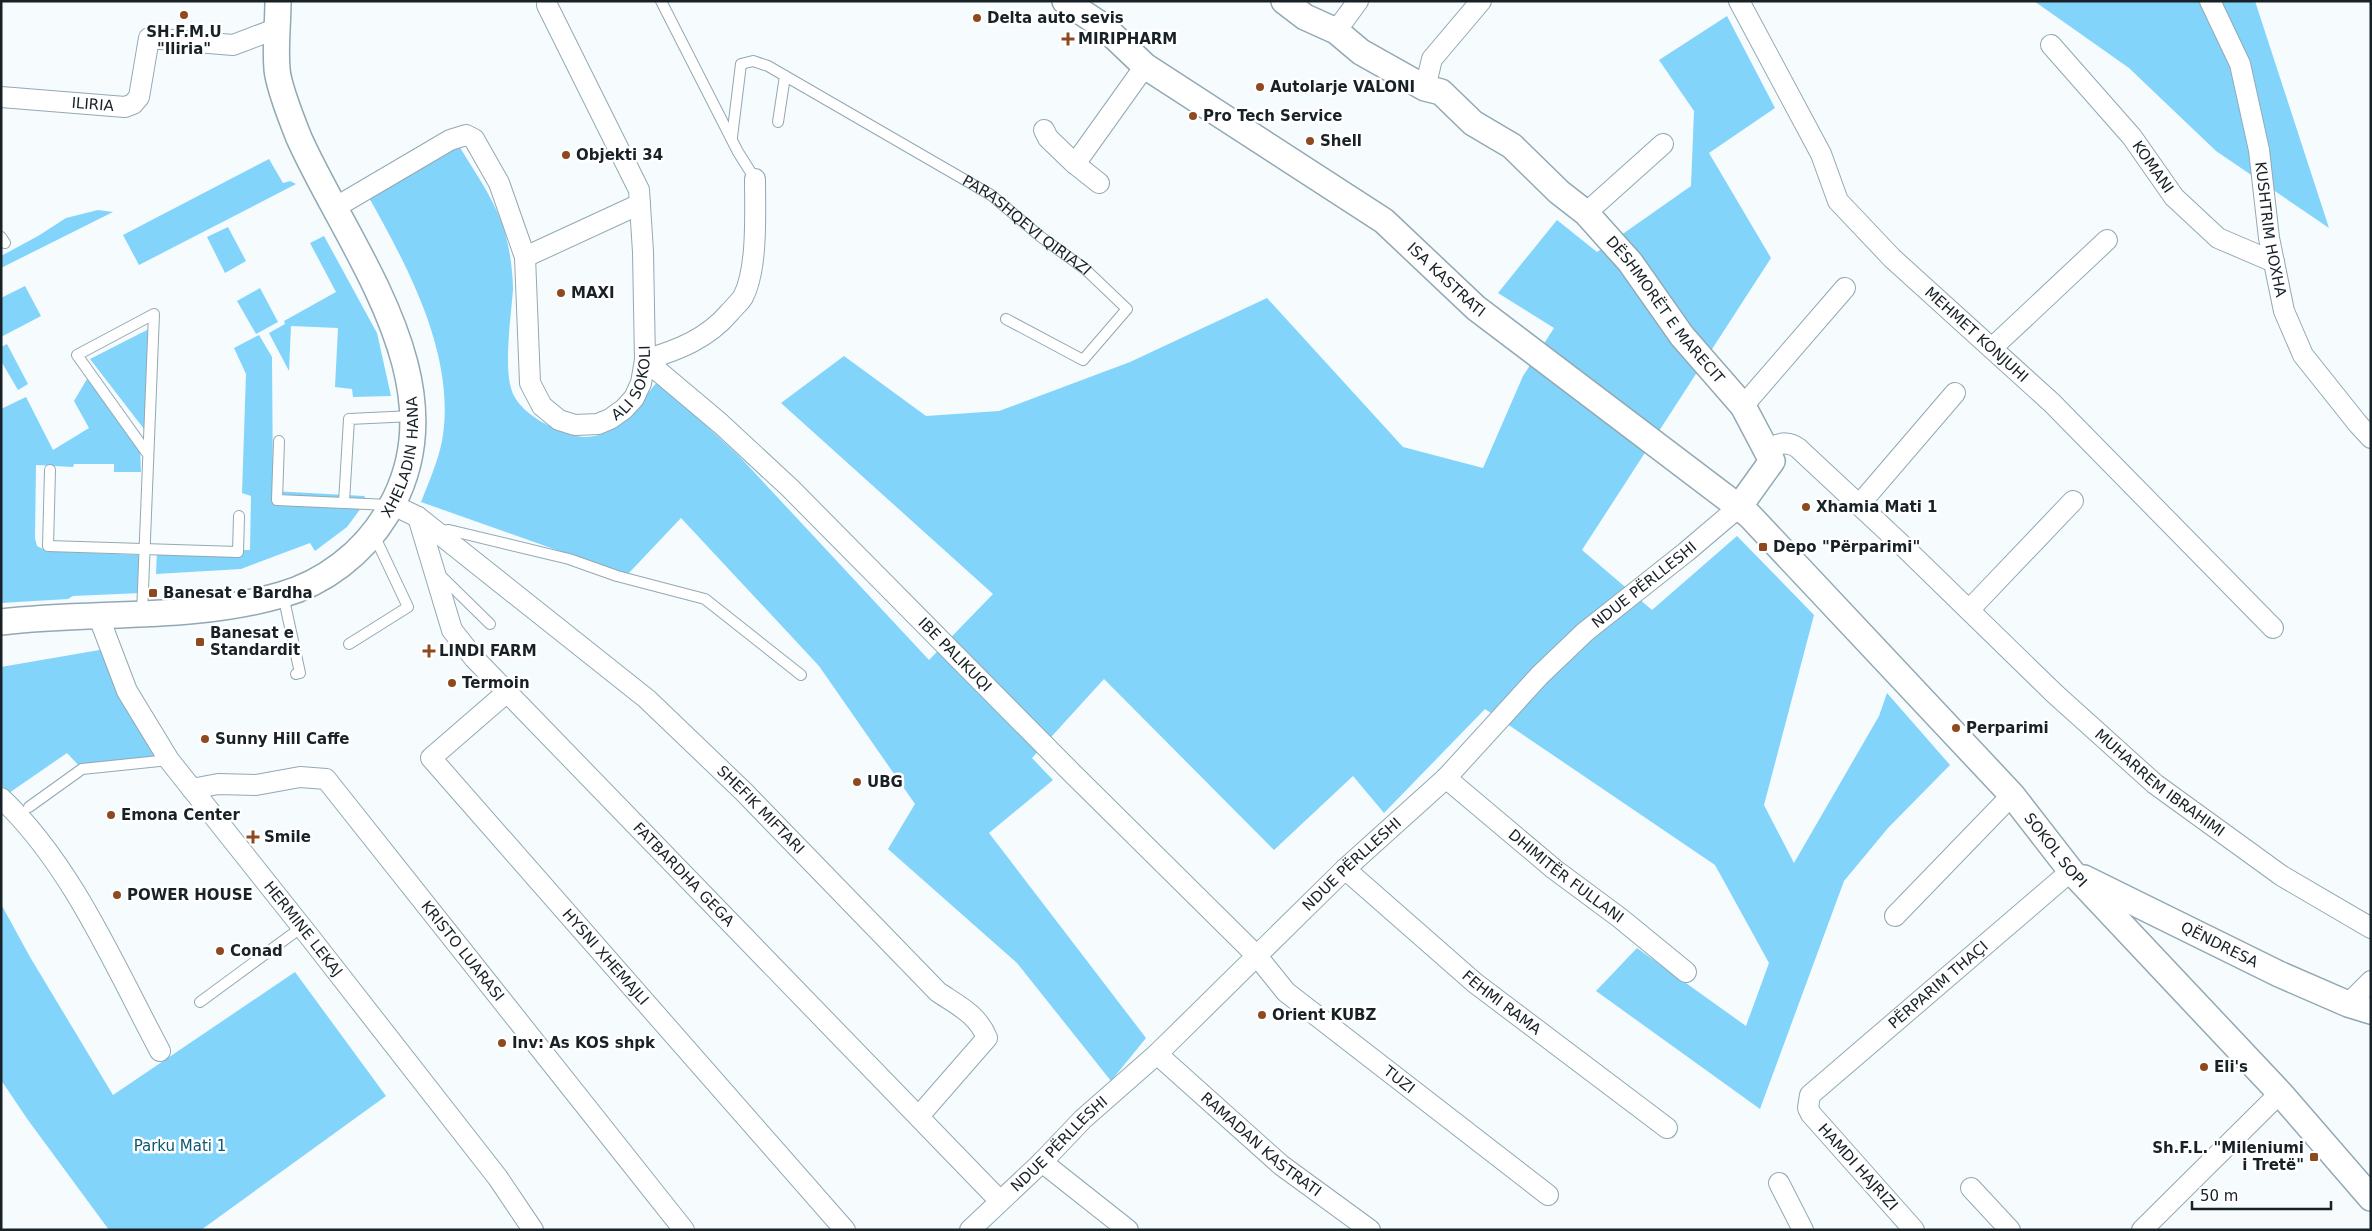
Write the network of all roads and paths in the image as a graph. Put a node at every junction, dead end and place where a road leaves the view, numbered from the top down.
1 (278, 1) edge
2 (661, 1) edge
3 (1064, 1) edge
4 (1284, 1) edge
5 (1358, 1) edge
6 (1481, 1) edge
7 (1739, 1) edge
8 (2210, 1) edge
9 (547, 5) dead end
10 (278, 28) junction
11 (1336, 30) junction
12 (2051, 45) dead end
13 (1145, 66) junction
14 (785, 76) junction
15 (1424, 88) junction
16 (1, 97) edge
17 (778, 122) dead end
18 (1044, 130) dead end
19 (732, 137) junction
20 (1663, 144) dead end
21 (1075, 164) junction
22 (755, 179) joint
23 (1099, 184) dead end
24 (640, 204) junction
25 (336, 207) junction
26 (1586, 213) junction
27 (2107, 240) dead end
28 (526, 257) junction
29 (2274, 262) junction
30 (1845, 288) dead end
31 (1006, 319) dead end
32 (1992, 348) junction
33 (645, 360) junction
34 (1955, 393) dead end
35 (1743, 406) junction
36 (414, 416) junction
37 (2371, 438) edge
38 (279, 441) dead end
39 (147, 453) junction
40 (1772, 461) junction
41 (50, 470) dead end
42 (2073, 501) dead end
43 (344, 502) junction
44 (393, 505) junction
45 (1739, 506) junction
46 (1859, 506) junction
47 (239, 516) dead end
48 (418, 517) junction
49 (435, 531) junction
50 (374, 535) junction
51 (144, 550) junction
52 (432, 568) junction
53 (283, 595) junction
54 (1969, 610) junction
55 (142, 614) junction
56 (98, 615) junction
57 (1, 622) edge
58 (490, 624) dead end
59 (2273, 628) dead end
60 (349, 644) dead end
61 (296, 674) dead end
62 (801, 675) dead end
63 (506, 693) junction
64 (169, 760) junction
65 (1446, 778) junction
66 (192, 789) junction
67 (2012, 794) junction
68 (1, 798) edge
69 (29, 807) dead end
70 (1345, 869) junction
71 (2071, 872) junction
72 (1895, 916) dead end
73 (302, 927) junction
74 (2371, 928) edge
75 (1257, 956) junction
76 (1686, 972) dead end
77 (2371, 982) edge
78 (200, 1002) dead end
79 (2359, 1008) edge
80 (160, 1051) dead end
81 (1157, 1054) junction
82 (2280, 1094) junction
83 (1808, 1101) joint
84 (919, 1116) junction
85 (1667, 1128) dead end
86 (1042, 1162) junction
87 (1779, 1183) dead end
88 (1970, 1188) dead end
89 (1548, 1195) dead end
90 (2371, 1198) edge
91 (1000, 1201) junction
92 (2154, 1226) edge
93 (533, 1230) edge
94 (684, 1230) edge
95 (845, 1230) edge
96 (970, 1230) edge
97 (1128, 1230) edge
98 (1370, 1230) edge
99 (1804, 1230) edge
100 (1914, 1230) edge
101 (2010, 1230) edge

1 - 10 street, XHELADIN HANA
2 - 19 lane
3 - 13 street, ISA KASTRATI
4 - 11 street, DËSHMORËT E MARECIT
5 - 11 street
6 - 15 street
7 - 32 street, MEHMET KONJUHI
8 - 29 street, KUSHTRIM HOXHA
9 - 24 street, ALI SOKOLI
10 - 16 street, ILIRIA
10 - 25 street, XHELADIN HANA
11 - 15 street, DËSHMORËT E MARECIT
12 - 29 street, KOMANI
13 - 21 street
13 - 45 street, ISA KASTRATI
14 - 17 lane
14 - 19 lane, PARASHQEVI QIRIAZI
14 - 31 lane, PARASHQEVI QIRIAZI
15 - 26 street, DËSHMORËT E MARECIT
18 - 21 street
19 - 22 lane
20 - 26 street
21 - 23 street
22 - 33 street
24 - 28 street
24 - 33 street, ALI SOKOLI
25 - 28 street, ALI SOKOLI
25 - 36 street, XHELADIN HANA
26 - 35 street, DËSHMORËT E MARECIT
27 - 32 street
28 - 33 street, ALI SOKOLI
29 - 37 street, KUSHTRIM HOXHA
30 - 35 street
32 - 59 street, MEHMET KONJUHI
33 - 75 street, IBE PALIKUQI
34 - 46 street
35 - 40 street, DËSHMORËT E MARECIT
36 - 43 lane
36 - 44 street, XHELADIN HANA
38 - 43 lane
39 - 39 lane
39 - 51 lane
40 - 45 street
40 - 46 street, MUHARREM IBRAHIMI
41 - 51 lane
42 - 54 street
43 - 44 lane
44 - 48 street, SHEFIK MIFTARI
44 - 50 street, XHELADIN HANA
45 - 65 street, NDUE PËRLLESHI
45 - 67 street, SOKOL SOPI
46 - 54 street, MUHARREM IBRAHIMI
47 - 51 lane
48 - 49 street, SHEFIK MIFTARI
48 - 52 street, FATBARDHA GEGA
49 - 62 lane
49 - 84 street, SHEFIK MIFTARI
50 - 53 street, XHELADIN HANA
50 - 60 lane
51 - 55 lane
52 - 58 lane
52 - 63 street, FATBARDHA GEGA
53 - 55 street, XHELADIN HANA
53 - 61 lane
54 - 74 street, MUHARREM IBRAHIMI
55 - 56 street, XHELADIN HANA
56 - 57 street, XHELADIN HANA
56 - 64 street, HERMINE LEKAJ
63 - 84 street, FATBARDHA GEGA
63 - 95 street, HYSNI XHEMAJLI
64 - 66 street, HERMINE LEKAJ
64 - 69 lane
65 - 70 street, NDUE PËRLLESHI
65 - 76 street, DHIMITËR FULLANI
66 - 73 street, HERMINE LEKAJ
66 - 94 street, KRISTO LUARASI
67 - 71 street, SOKOL SOPI
67 - 72 street
68 - 80 street
70 - 75 street, NDUE PËRLLESHI
70 - 85 street, FEHMI RAMA
71 - 79 street, QËNDRESA
71 - 82 street, SOKOL SOPI
71 - 83 street, PËRPARIM THAÇI
73 - 78 lane
73 - 93 street, HERMINE LEKAJ
75 - 81 street, NDUE PËRLLESHI
75 - 89 street, TUZI
77 - 79 street
81 - 86 street, NDUE PËRLLESHI
81 - 98 street, RAMADAN KASTRATI
82 - 90 street, SOKOL SOPI
82 - 92 street
83 - 100 street, HAMDI HAJRIZI
84 - 91 street, FATBARDHA GEGA
86 - 91 street, NDUE PËRLLESHI
86 - 97 street
87 - 99 street
88 - 101 street
91 - 96 street, NDUE PËRLLESHI

